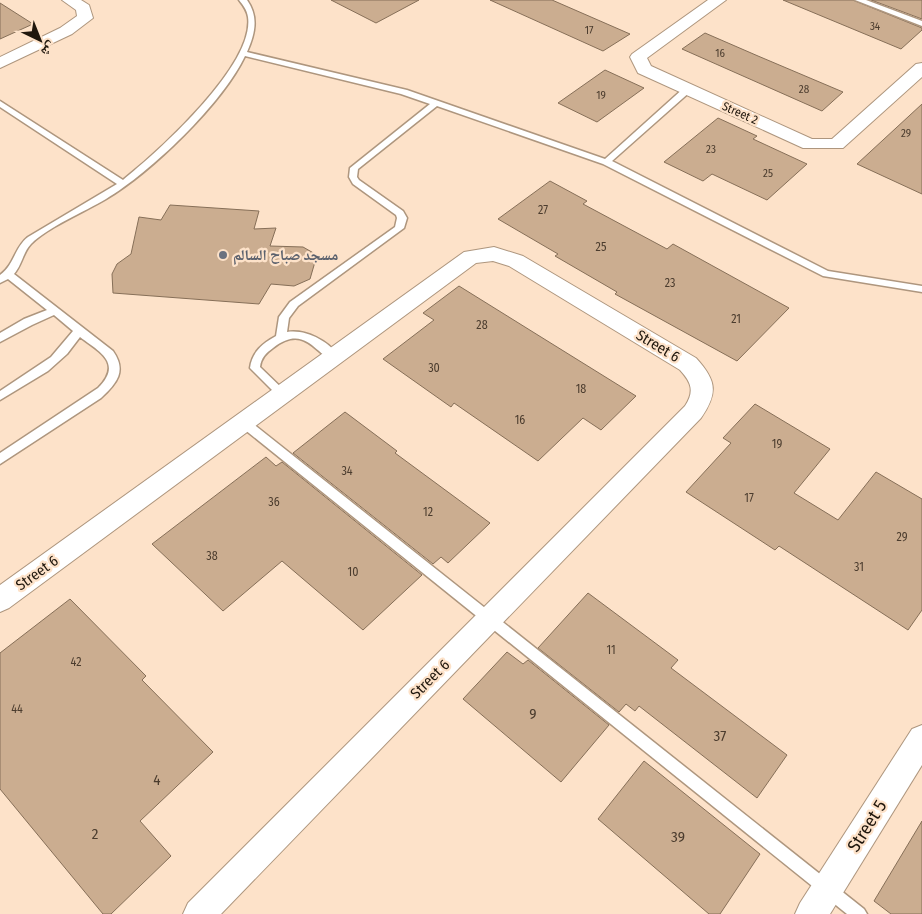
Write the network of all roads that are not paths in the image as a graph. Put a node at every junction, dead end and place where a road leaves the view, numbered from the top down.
1 (70, 0) edge
2 (243, 0) edge
3 (718, 0) edge
4 (859, 0) edge
5 (922, 24) edge
6 (242, 54) junction
7 (0, 62) edge
8 (922, 68) edge
9 (688, 89) junction
10 (0, 103) edge
11 (436, 103) junction
12 (606, 162) junction
13 (122, 184) junction
14 (4, 277) edge
15 (922, 289) edge
16 (55, 311) junction
17 (79, 330) junction
18 (0, 338) edge
19 (281, 338) junction
20 (334, 356) junction
21 (283, 394) junction
22 (0, 396) edge
23 (244, 422) junction
24 (0, 459) edge
25 (0, 600) edge
26 (489, 619) junction
27 (922, 739) edge
28 (827, 889) junction
29 (199, 914) edge
30 (811, 914) edge
31 (859, 914) edge

1 - 7 street
2 - 6 lane
3 - 9 street, Street 2
4 - 5 lane
6 - 11 lane
6 - 13 lane
8 - 9 street, Street 2
9 - 12 lane
10 - 13 lane
11 - 12 lane
11 - 19 lane
12 - 15 lane
13 - 14 lane
14 - 16 lane
16 - 17 lane
16 - 18 lane
17 - 22 lane
17 - 24 lane
19 - 20 lane
19 - 21 lane
20 - 21 street, Street 6
20 - 26 street, Street 6
21 - 23 street, Street 6
23 - 25 street, Street 6
23 - 26 lane
26 - 28 lane
26 - 29 street, Street 6
27 - 28 street, Street 5
28 - 30 street, Street 5
28 - 31 lane

